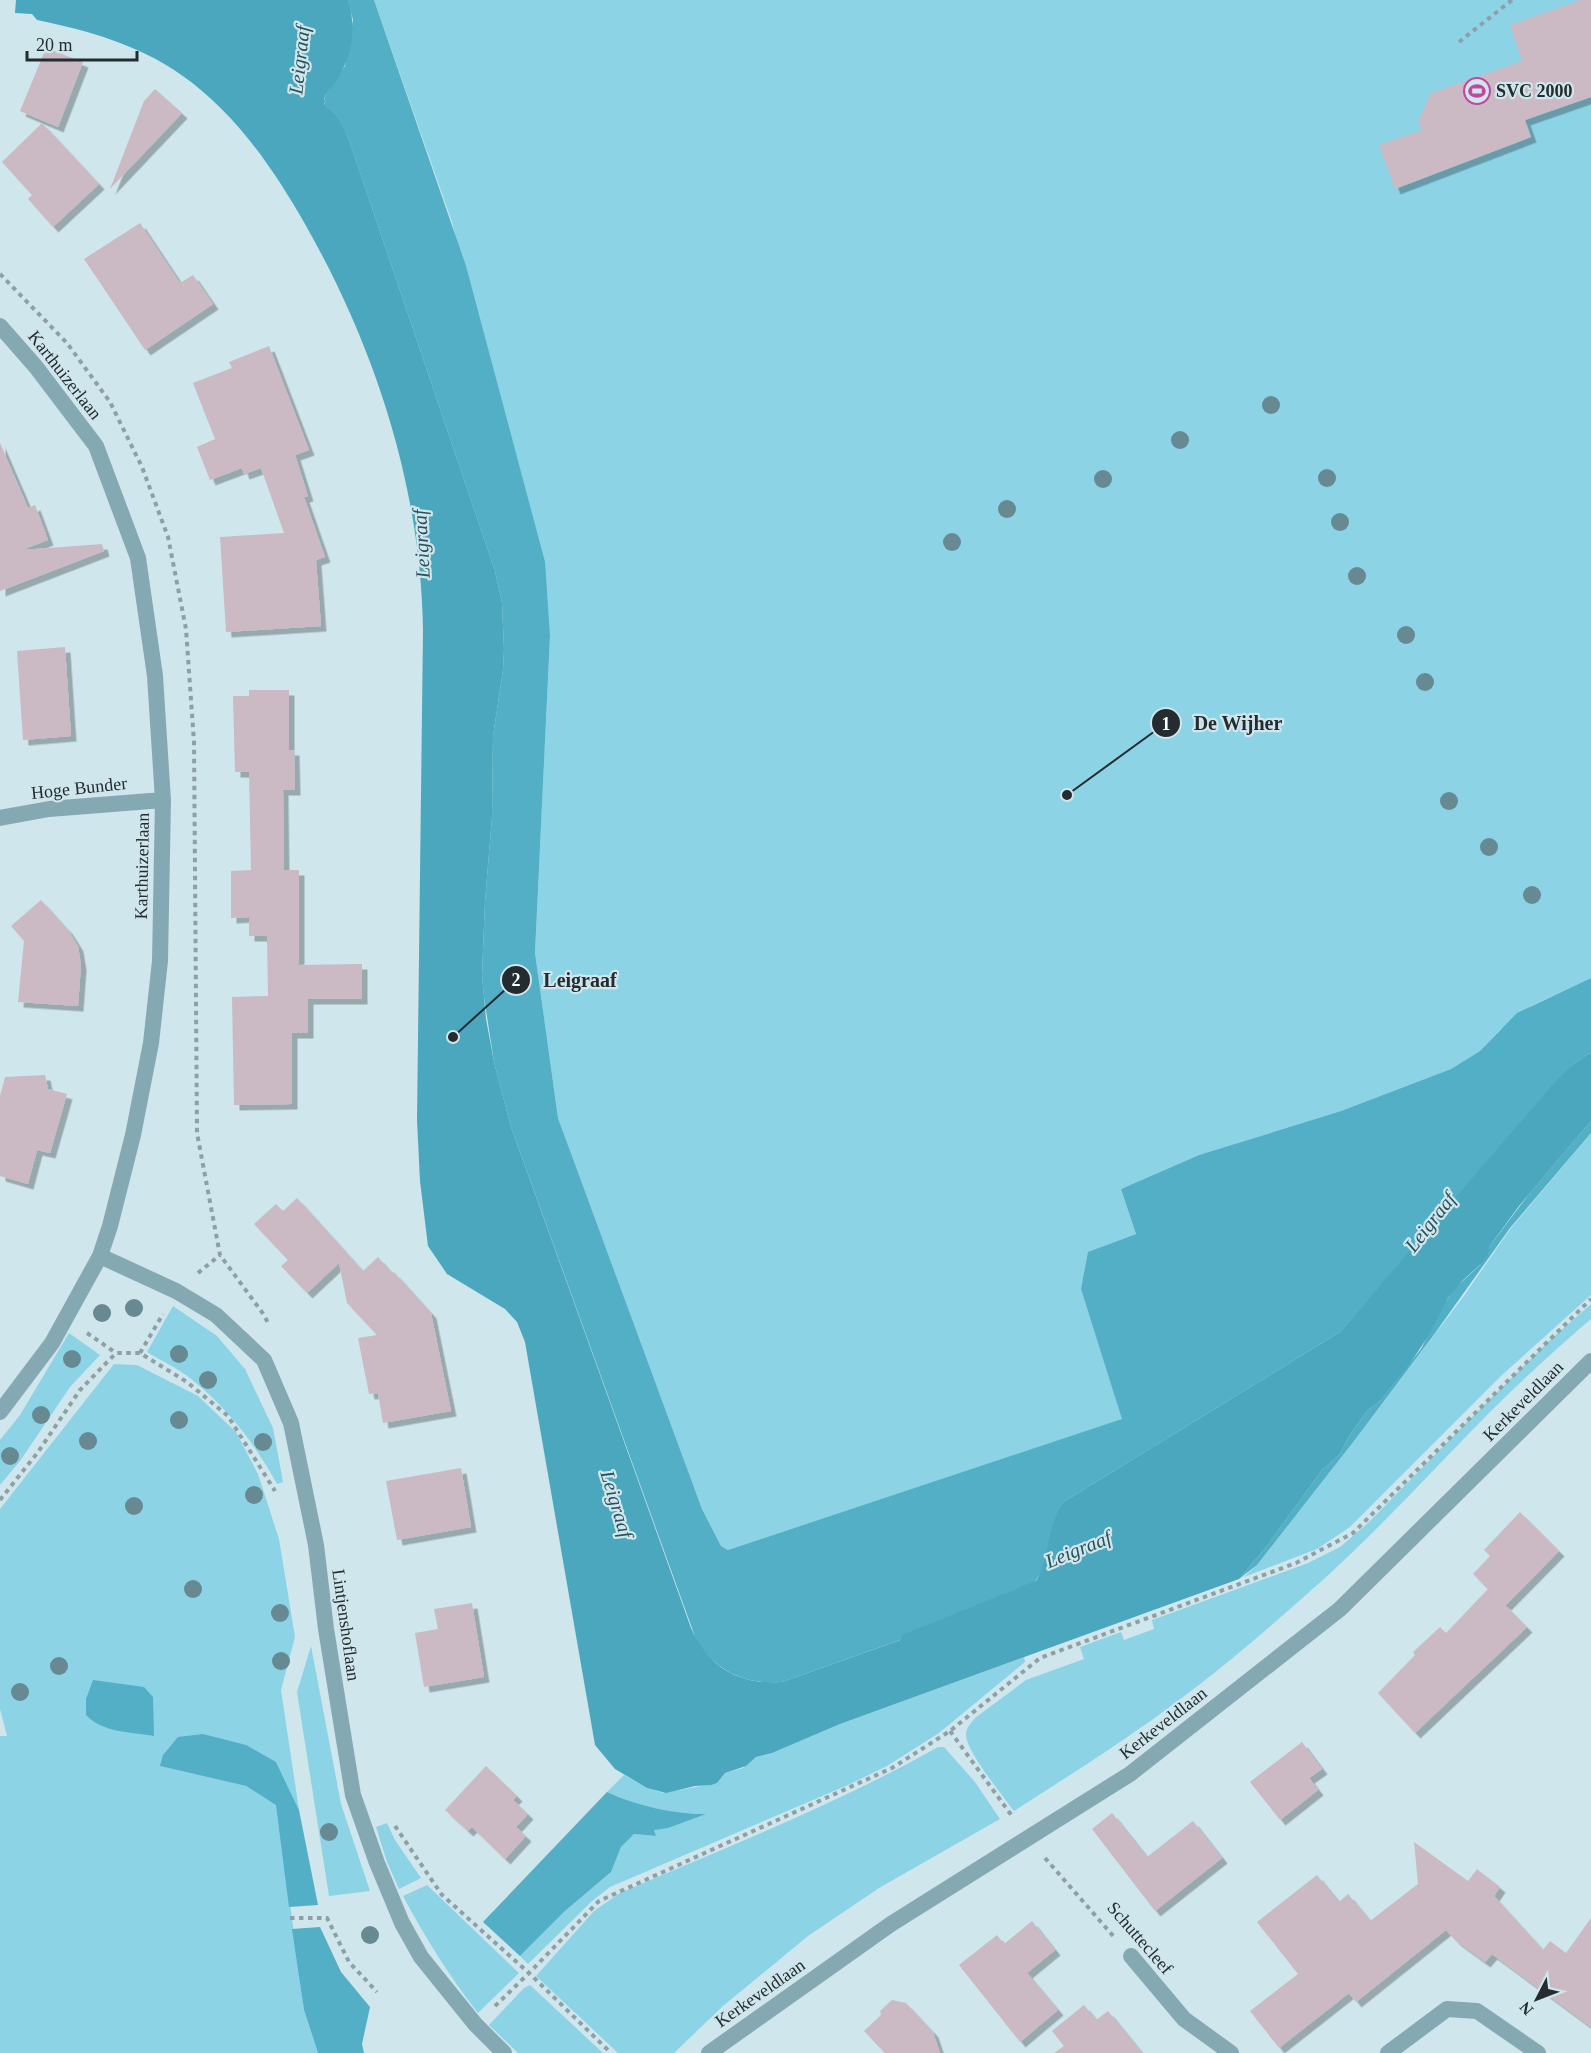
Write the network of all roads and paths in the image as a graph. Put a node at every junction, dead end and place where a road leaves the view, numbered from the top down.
1 (1512, 0) edge
2 (1460, 42) dead end
3 (0, 274) edge
4 (0, 326) edge
5 (163, 800) junction
6 (0, 818) edge
7 (100, 1256) junction
8 (1591, 1299) edge
9 (66, 1318) junction
10 (274, 1335) dead end
11 (116, 1353) junction
12 (1591, 1361) edge
13 (0, 1412) edge
14 (279, 1497) dead end
15 (0, 1500) edge
16 (950, 1731) junction
17 (394, 1826) dead end
18 (1029, 1839) junction
19 (290, 1918) dead end
20 (1131, 1956) joint
21 (529, 1973) junction
22 (377, 1992) dead end
23 (475, 2024) junction
24 (504, 2053) edge
25 (611, 2053) edge
26 (709, 2053) edge
27 (1231, 2053) edge
28 (1388, 2053) edge
29 (1538, 2053) edge

1 - 2 path
3 - 10 path
4 - 5 street, Karthuizerlaan
5 - 6 street, Hoge Bunder
5 - 7 street, Karthuizerlaan
7 - 9 street, Karthuizerlaan
7 - 23 street, Lintjenshoflaan
8 - 16 path
9 - 11 path
9 - 13 street, Karthuizerlaan
11 - 14 path
11 - 15 path
12 - 18 street, Kerkeveldlaan
16 - 18 path, Schuttecleef
16 - 21 path
17 - 21 path
18 - 20 path, Schuttecleef
18 - 26 street, Kerkeveldlaan
19 - 22 path
20 - 27 street, Schuttecleef
21 - 23 path
21 - 25 path
23 - 24 street, Lintjenshoflaan
28 - 29 street

